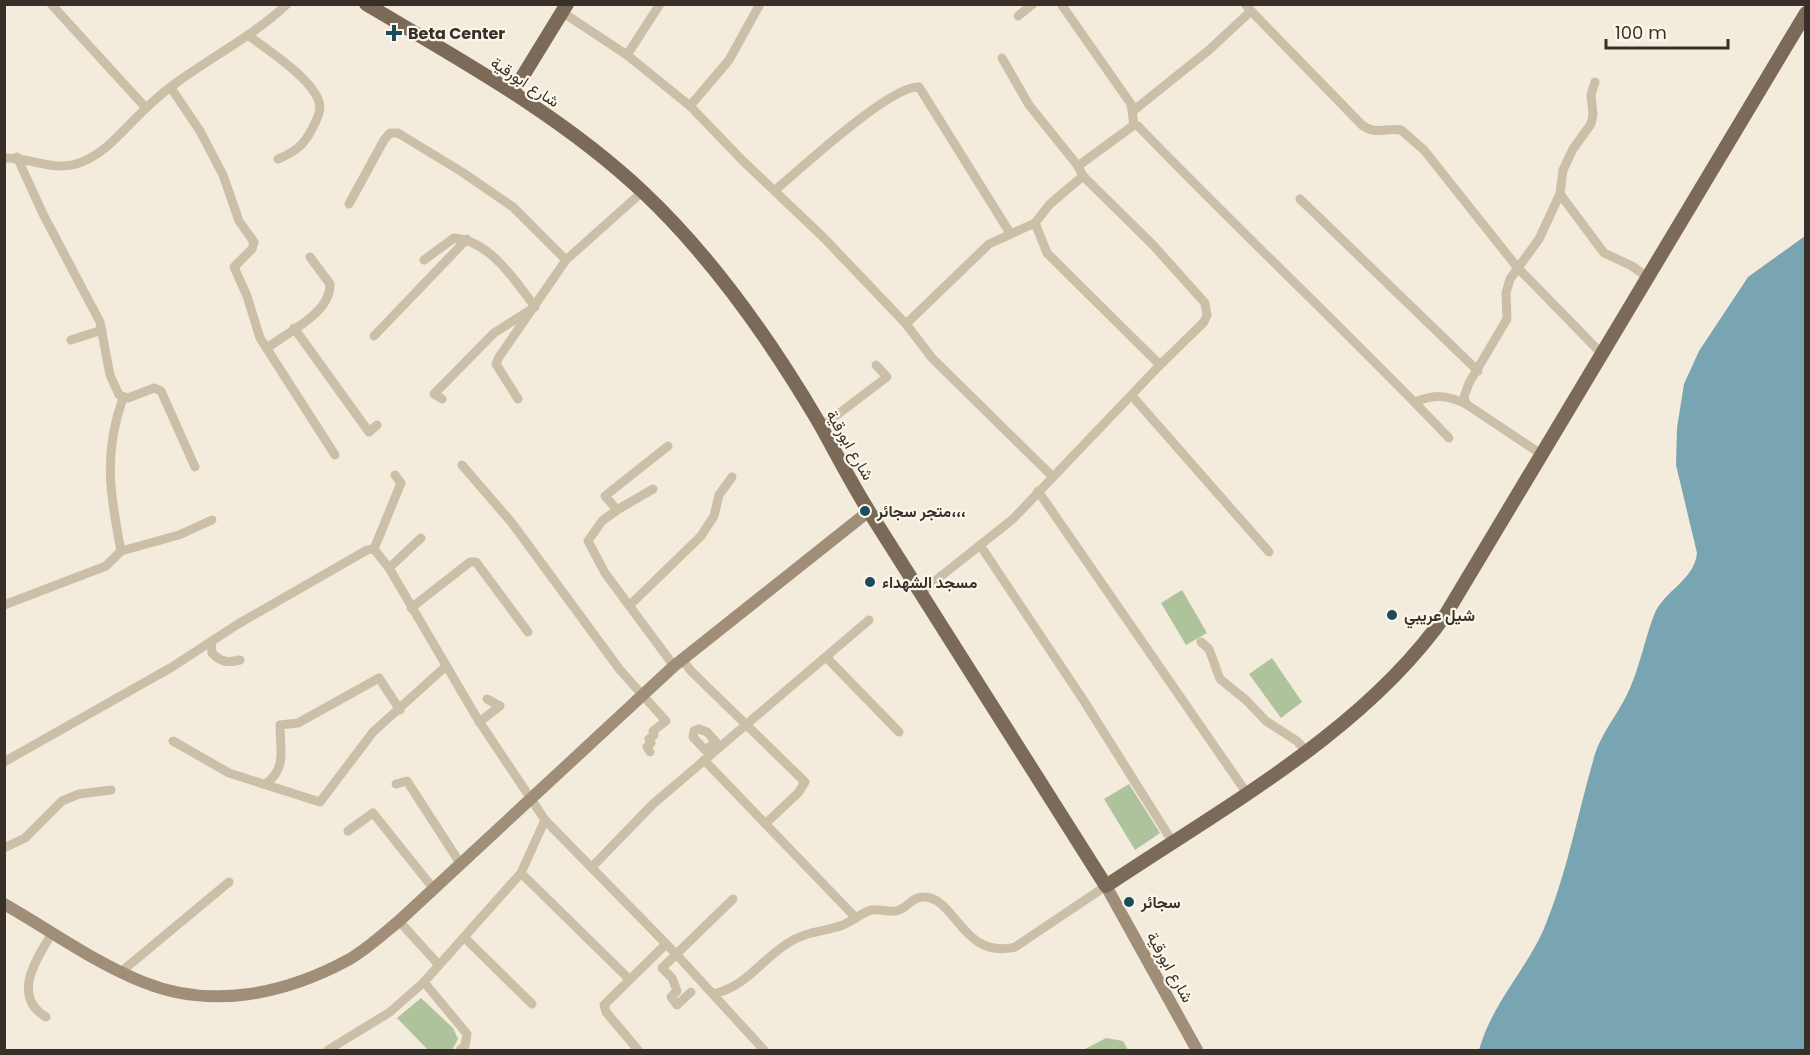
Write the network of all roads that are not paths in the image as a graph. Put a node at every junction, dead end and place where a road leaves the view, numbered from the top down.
1 (51, 4) edge
2 (287, 4) edge
3 (366, 4) edge
4 (660, 4) edge
5 (760, 4) edge
6 (1033, 4) edge
7 (1061, 4) edge
8 (564, 8) edge
9 (1248, 8) edge
10 (1806, 13) edge
11 (1018, 16) dead end
12 (248, 35) junction
13 (627, 55) junction
14 (1002, 58) dead end
15 (1595, 82) dead end
16 (171, 88) junction
17 (513, 92) junction
18 (690, 106) junction
19 (146, 108) junction
20 (1134, 111) junction
21 (1134, 125) junction
22 (17, 157) junction
23 (4, 158) edge
24 (278, 159) dead end
25 (1078, 166) junction
26 (1083, 176) junction
27 (775, 190) junction
28 (642, 192) junction
29 (1560, 194) junction
30 (1300, 199) dead end
31 (349, 204) dead end
32 (1035, 223) junction
33 (1010, 234) junction
34 (468, 239) junction
35 (310, 257) dead end
36 (423, 260) dead end
37 (566, 260) junction
38 (1517, 267) junction
39 (1647, 277) junction
40 (535, 307) junction
41 (906, 324) junction
42 (294, 328) junction
43 (102, 330) junction
44 (374, 336) dead end
45 (71, 340) dead end
46 (267, 348) junction
47 (1601, 353) junction
48 (876, 364) dead end
49 (1160, 365) junction
50 (1478, 371) junction
51 (1133, 397) junction
52 (123, 398) junction
53 (442, 399) dead end
54 (518, 399) dead end
55 (1415, 402) junction
56 (1466, 404) junction
57 (377, 425) dead end
58 (821, 427) junction
59 (1449, 438) dead end
60 (668, 446) dead end
61 (1541, 454) junction
62 (335, 455) dead end
63 (462, 465) dead end
64 (195, 467) dead end
65 (395, 475) dead end
66 (1052, 476) junction
67 (732, 477) dead end
68 (652, 489) dead end
69 (1038, 491) junction
70 (617, 510) junction
71 (869, 511) junction
72 (212, 520) dead end
73 (421, 538) dead end
74 (980, 545) junction
75 (374, 549) junction
76 (121, 551) junction
77 (1269, 552) dead end
78 (389, 568) junction
79 (921, 592) junction
80 (4, 605) edge
81 (630, 605) junction
82 (411, 608) junction
83 (869, 620) dead end
84 (528, 632) dead end
85 (211, 642) junction
86 (1201, 642) dead end
87 (826, 657) junction
88 (240, 660) dead end
89 (678, 662) junction
90 (445, 667) junction
91 (643, 694) junction
92 (487, 699) dead end
93 (400, 710) junction
94 (479, 722) junction
95 (747, 725) junction
96 (899, 732) dead end
97 (173, 741) dead end
98 (1306, 751) junction
99 (650, 752) dead end
100 (704, 760) junction
101 (4, 762) edge
102 (266, 784) junction
103 (396, 784) dead end
104 (111, 790) dead end
105 (1246, 792) junction
106 (528, 798) junction
107 (545, 820) junction
108 (765, 824) junction
109 (348, 831) dead end
110 (1172, 842) junction
111 (4, 848) edge
112 (460, 863) junction
113 (592, 867) junction
114 (521, 873) junction
115 (229, 882) dead end
116 (1106, 886) junction
117 (433, 888) junction
118 (733, 899) dead end
119 (4, 904) edge
120 (856, 918) junction
121 (399, 921) junction
122 (53, 932) junction
123 (464, 937) junction
124 (666, 944) junction
125 (676, 954) junction
126 (438, 964) junction
127 (122, 971) junction
128 (629, 979) junction
129 (424, 982) junction
130 (691, 992) dead end
131 (713, 994) junction
132 (532, 1004) dead end
133 (46, 1017) dead end
134 (328, 1050) edge
135 (460, 1050) edge
136 (638, 1050) edge
137 (764, 1050) edge
138 (1197, 1050) edge

1 - 19 street
2 - 12 street
3 - 17 main road, شارع ابورقية
4 - 13 street
5 - 18 street
6 - 11 street
7 - 20 street
8 - 13 street
8 - 17 main road
9 - 20 street
9 - 38 street
10 - 39 main road
12 - 16 street
12 - 24 street
13 - 18 street
14 - 25 street
15 - 29 street
16 - 19 street
16 - 46 street
17 - 28 main road, شارع ابورقية
18 - 27 street
19 - 22 street
20 - 21 street
21 - 25 street
21 - 55 street
22 - 23 street
22 - 43 street
25 - 26 street
26 - 32 street
26 - 49 street
27 - 33 street
27 - 41 street
28 - 37 street
28 - 58 main road, شارع ابورقية
29 - 38 street
29 - 39 street
30 - 50 street
31 - 37 street
32 - 33 street
32 - 49 street
33 - 41 street
34 - 36 street
34 - 40 street
34 - 44 street
35 - 42 street
37 - 40 street
38 - 47 street
38 - 50 street
39 - 47 main road
40 - 53 street
40 - 54 street
41 - 66 street
42 - 46 street
42 - 57 street
43 - 45 street
43 - 52 street
46 - 62 street
47 - 61 main road
48 - 58 street
49 - 51 street
50 - 56 street
51 - 66 street
51 - 77 street
52 - 64 street
52 - 76 street
55 - 56 street
55 - 59 street
56 - 61 street
58 - 71 main road, شارع ابورقية
60 - 70 street
61 - 98 main road
63 - 91 street
65 - 75 street
66 - 69 street
67 - 81 street
68 - 70 street
69 - 74 street
69 - 105 street
70 - 81 street
71 - 79 main road, شارع ابورقية
71 - 89 main road
72 - 76 street
73 - 78 street
74 - 79 street
74 - 110 street
75 - 78 street
75 - 85 street
76 - 80 street
78 - 82 street
79 - 116 main road, شارع ابورقية
81 - 89 street
82 - 84 street
82 - 90 street
83 - 87 street
85 - 88 street
85 - 101 street
86 - 98 street
87 - 95 street
87 - 96 street
89 - 91 main road
89 - 95 street
90 - 93 street
90 - 94 street
91 - 99 street
91 - 106 main road
92 - 94 street
93 - 102 street
93 - 102 street
94 - 106 street
95 - 100 street
95 - 108 street
97 - 102 street
98 - 105 main road
100 - 108 street
100 - 113 street
103 - 112 street
104 - 111 street
105 - 110 main road
106 - 107 street
106 - 112 main road
107 - 113 street
107 - 114 street
108 - 120 street
109 - 117 street
110 - 116 main road
112 - 117 main road
113 - 124 street
114 - 123 street
114 - 128 street
115 - 127 street
116 - 120 street
116 - 138 main road, شارع ابورقية
117 - 121 main road
118 - 125 street
119 - 122 main road
120 - 131 street
121 - 126 street
121 - 127 main road
122 - 127 main road
122 - 133 street
123 - 126 street
123 - 132 street
124 - 125 street
124 - 128 street
125 - 130 street
125 - 131 street
126 - 129 street
128 - 136 street
129 - 134 street
129 - 135 street
131 - 137 street

